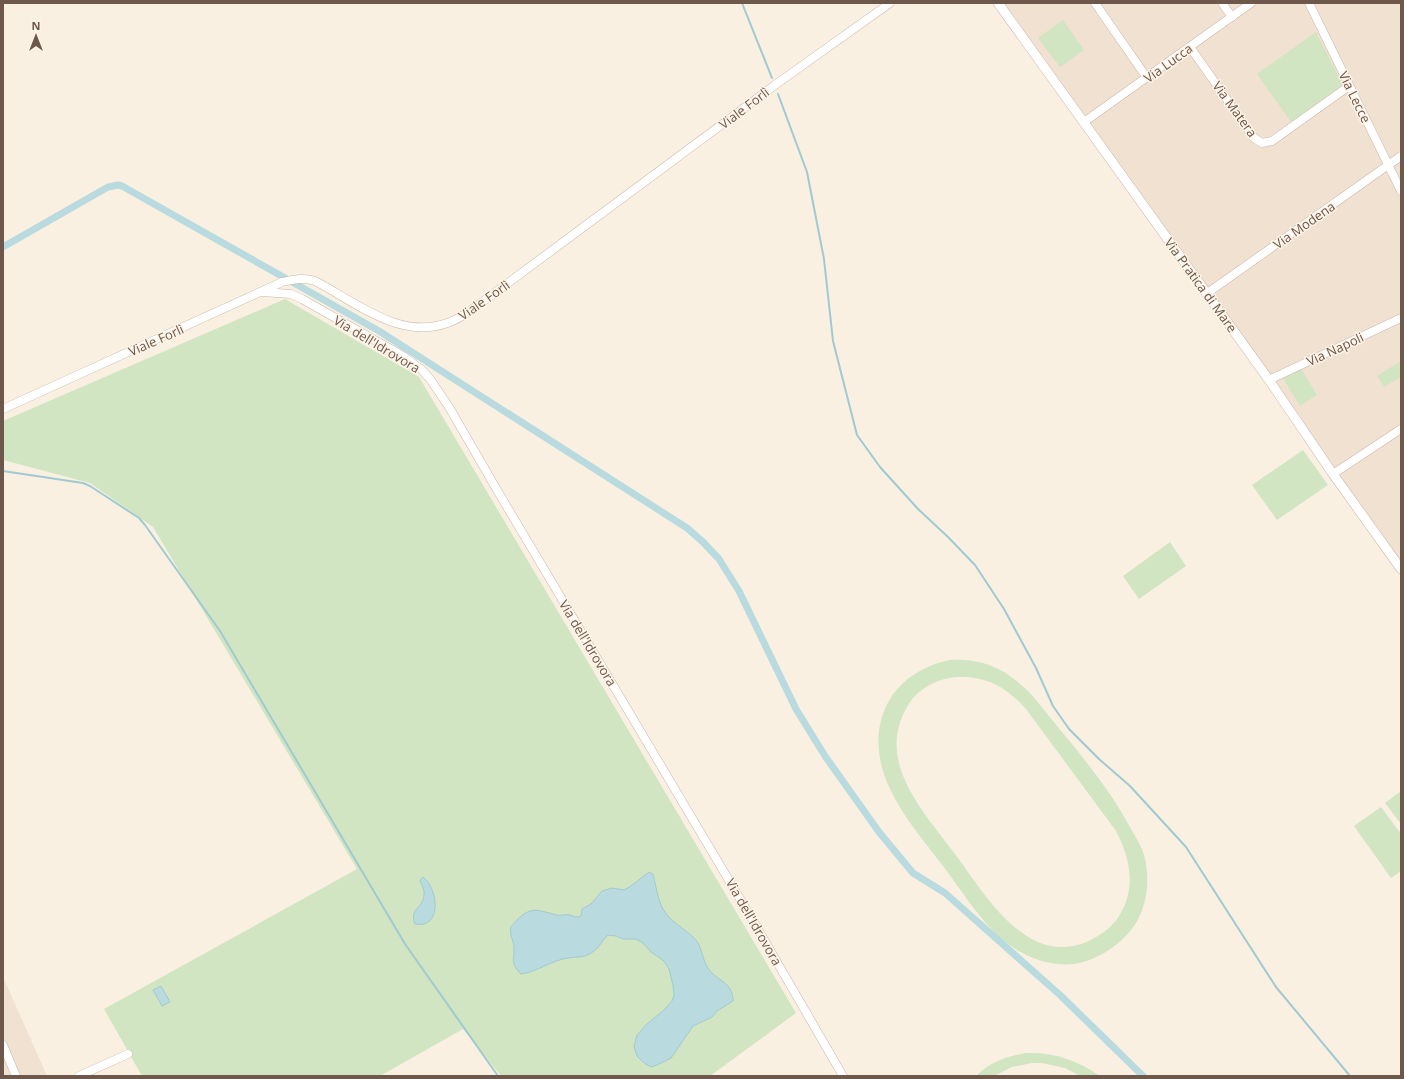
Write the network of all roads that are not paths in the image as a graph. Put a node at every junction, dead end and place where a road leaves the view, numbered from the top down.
1 (890, 3) edge
2 (998, 3) edge
3 (1095, 3) edge
4 (1222, 3) edge
5 (1251, 3) edge
6 (1309, 3) edge
7 (1232, 17) junction
8 (1190, 47) junction
9 (1147, 78) junction
10 (1349, 86) junction
11 (1084, 122) junction
12 (1401, 156) edge
13 (1388, 165) junction
14 (1401, 191) edge
15 (261, 292) junction
16 (1206, 294) junction
17 (1401, 318) edge
18 (1269, 380) junction
19 (3, 409) edge
20 (1401, 429) edge
21 (1333, 474) junction
22 (1401, 569) edge
23 (3, 1045) edge
24 (128, 1054) dead end
25 (16, 1076) edge
26 (79, 1076) edge
27 (843, 1076) edge

1 - 15 street, Viale Forlì
2 - 11 street, Via Pratica di Mare
3 - 9 street
4 - 7 street
5 - 7 street, Via Lucca
6 - 10 street, Via Lecce
7 - 8 street, Via Lucca
8 - 9 street, Via Lucca
8 - 10 street, Via Matera
9 - 11 street, Via Lucca
10 - 13 street, Via Lecce
11 - 16 street, Via Pratica di Mare
12 - 13 street, Via Modena
13 - 14 street, Via Lecce
13 - 16 street, Via Modena
15 - 19 street, Viale Forlì
15 - 27 street, Via dell'Idrovora
16 - 18 street, Via Pratica di Mare
17 - 18 street, Via Napoli
18 - 21 street, Via Pratica di Mare
20 - 21 street
21 - 22 street, Via Pratica di Mare
23 - 25 street
24 - 26 street

